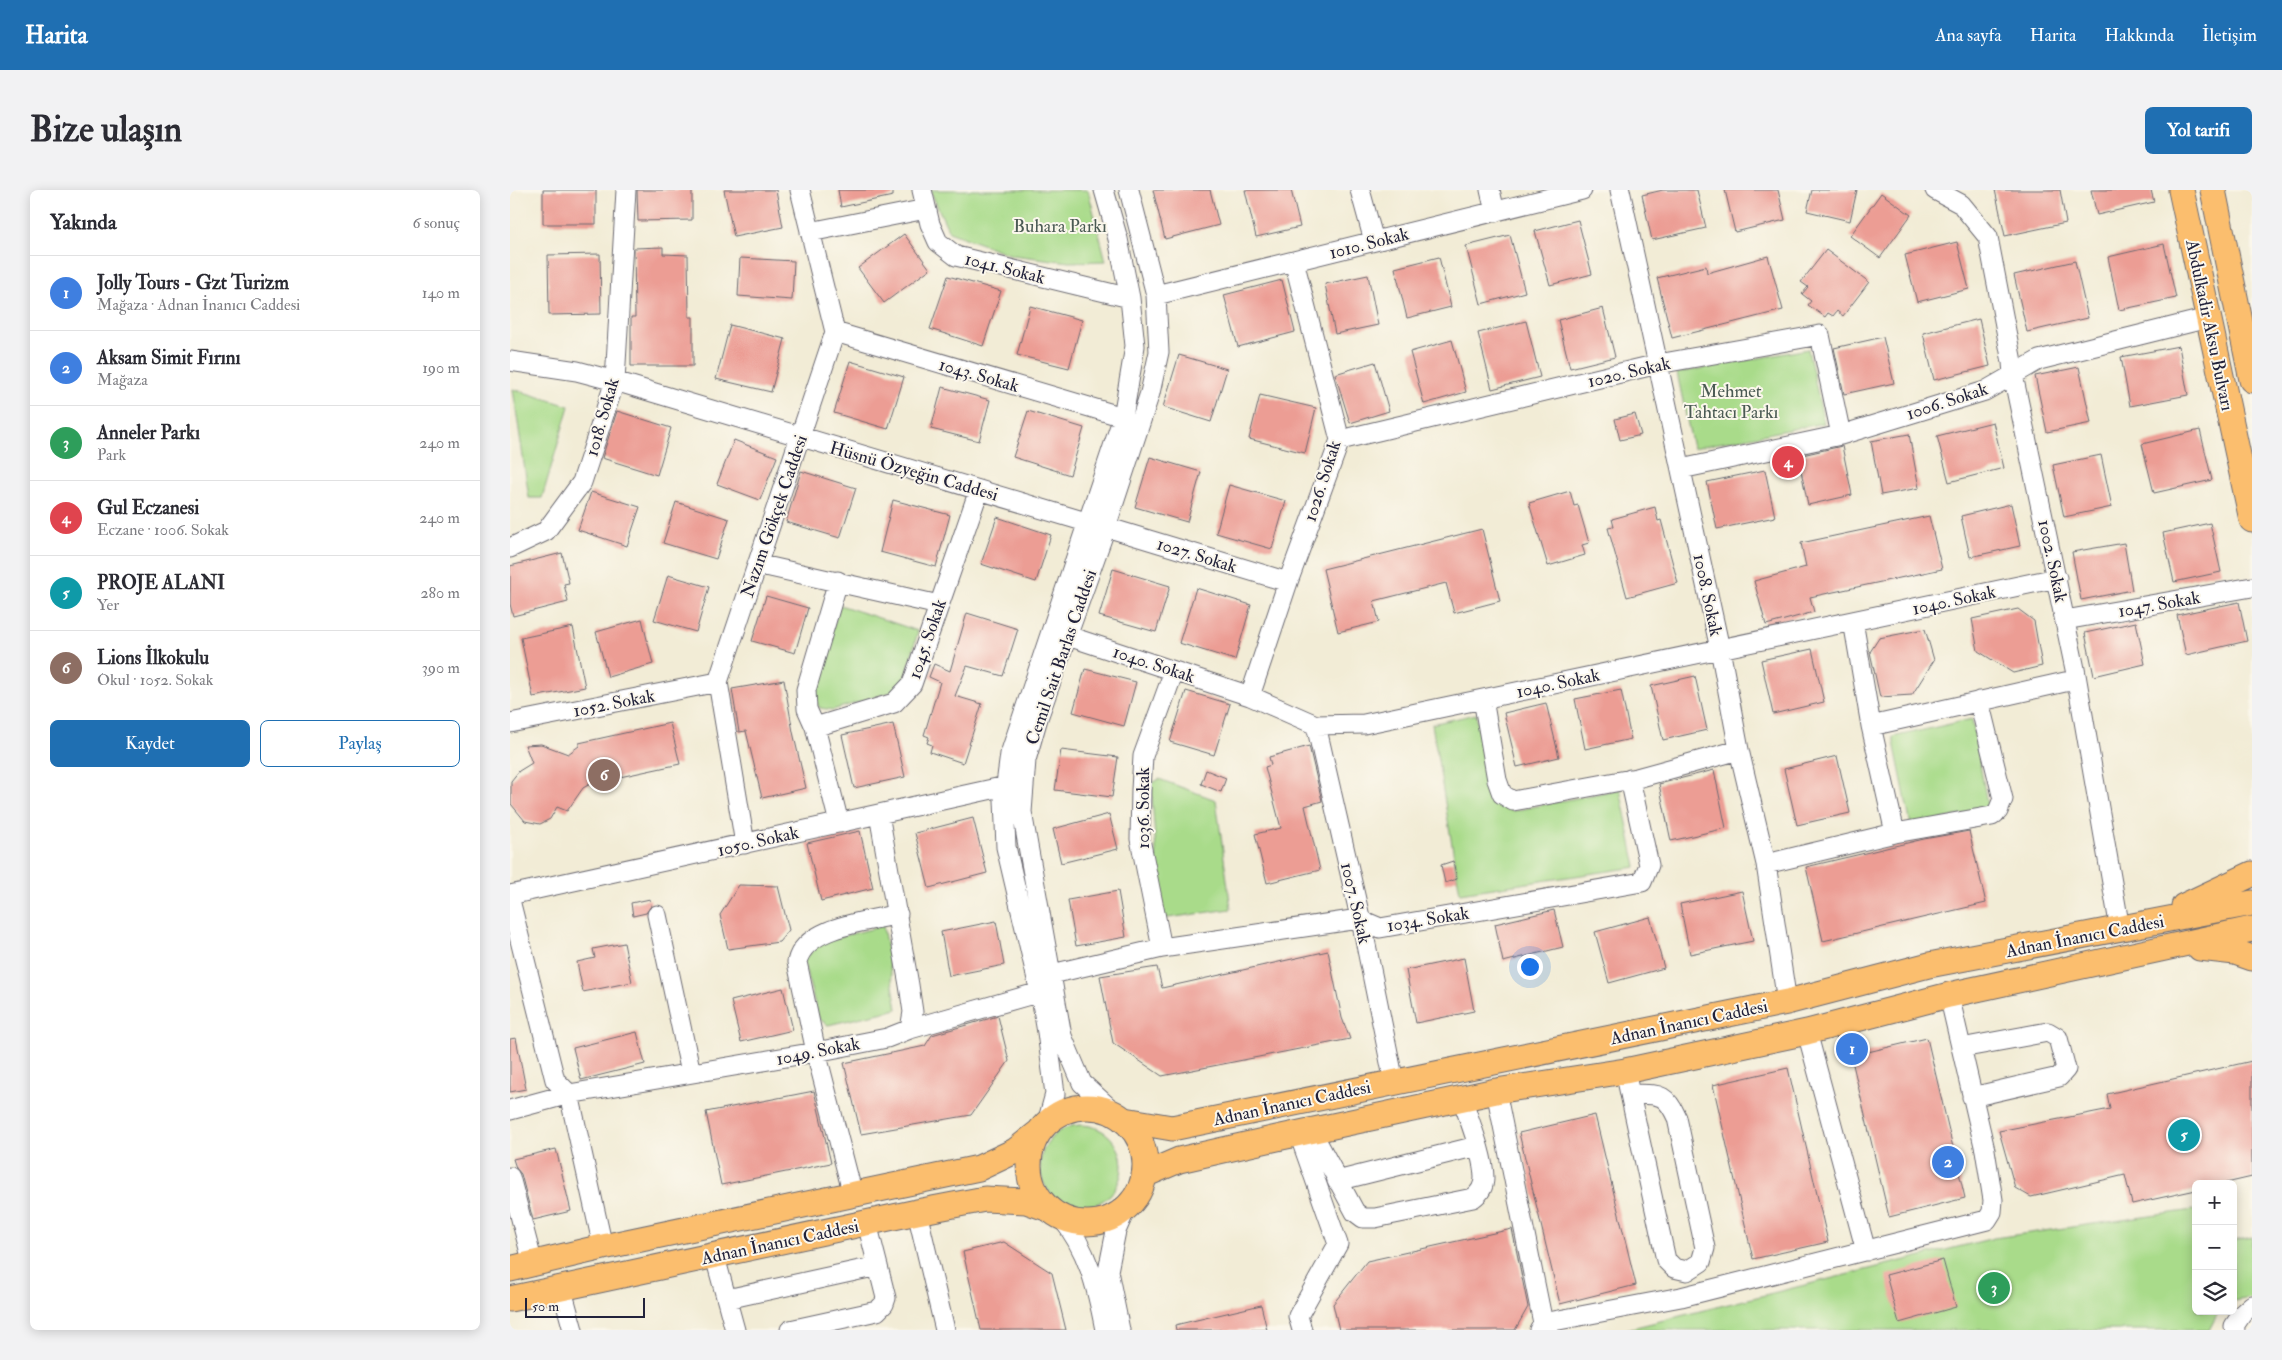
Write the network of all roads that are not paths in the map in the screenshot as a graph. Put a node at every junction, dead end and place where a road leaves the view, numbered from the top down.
1 (626, 190) edge
2 (800, 190) edge
3 (922, 190) edge
4 (1104, 190) edge
5 (1129, 190) edge
6 (1360, 190) edge
7 (1490, 190) edge
8 (1582, 190) edge
9 (1620, 190) edge
10 (1935, 190) edge
11 (2181, 190) edge
12 (2212, 190) edge
13 (926, 209) junction
14 (1496, 212) junction
15 (810, 232) junction
16 (1374, 242) junction
17 (1294, 261) junction
18 (1156, 296) junction
19 (1130, 298) junction
20 (2208, 318) junction
21 (835, 332) junction
22 (2248, 336) edge
23 (510, 361) edge
24 (1658, 364) junction
25 (2013, 375) junction
26 (2252, 380) edge
27 (615, 381) junction
28 (1123, 417) junction
29 (1841, 435) junction
30 (801, 437) junction
31 (1340, 440) junction
32 (1681, 470) junction
33 (979, 490) junction
34 (2252, 520) edge
35 (1086, 522) junction
36 (1106, 527) junction
37 (510, 548) edge
38 (757, 564) junction
39 (2057, 578) junction
40 (838, 581) junction
41 (1288, 582) junction
42 (2252, 587) edge
43 (939, 605) junction
44 (2065, 620) junction
45 (1852, 621) junction
46 (1068, 636) junction
47 (1720, 649) junction
48 (1174, 671) junction
49 (2077, 681) junction
50 (718, 682) junction
51 (1250, 696) junction
52 (1483, 699) junction
53 (1978, 701) junction
54 (510, 723) edge
55 (1316, 725) junction
56 (1871, 726) junction
57 (815, 727) junction
58 (1739, 750) junction
59 (1630, 779) junction
60 (1006, 786) junction
61 (878, 814) junction
62 (839, 823) junction
63 (1895, 833) junction
64 (745, 844) junction
65 (1766, 864) junction
66 (2252, 874) edge
67 (510, 895) edge
68 (510, 900) edge
69 (2252, 903) edge
70 (898, 914) junction
71 (657, 915) dead end
72 (1358, 919) junction
73 (2130, 927) junction
74 (2252, 929) edge
75 (2177, 946) junction
76 (1162, 948) junction
77 (2252, 958) edge
78 (1052, 974) junction
79 (1040, 992) junction
80 (1949, 995) junction
81 (1787, 1002) junction
82 (910, 1029) junction
83 (1807, 1032) junction
84 (1961, 1048) junction
85 (816, 1052) junction
86 (690, 1074) junction
87 (1394, 1082) junction
88 (1627, 1082) junction
89 (1496, 1091) junction
90 (569, 1094) junction
91 (1972, 1097) junction
92 (1462, 1098) junction
93 (510, 1110) edge
94 (1121, 1118) junction
95 (1043, 1127) junction
96 (1305, 1133) junction
97 (1477, 1146) junction
98 (1144, 1175) junction
99 (510, 1177) edge
100 (1338, 1181) junction
101 (852, 1195) junction
102 (1127, 1206) junction
103 (916, 1212) junction
104 (1054, 1212) junction
105 (867, 1223) junction
106 (603, 1247) junction
107 (1866, 1251) junction
108 (716, 1257) junction
109 (878, 1266) junction
110 (521, 1267) edge
111 (562, 1290) junction
112 (510, 1299) edge
113 (727, 1299) junction
114 (2252, 1305) edge
115 (1541, 1326) edge
116 (573, 1330) edge
117 (734, 1330) edge
118 (790, 1330) edge
119 (945, 1330) edge
120 (1106, 1330) edge
121 (1120, 1330) edge
122 (1302, 1330) edge
123 (2235, 1330) edge

1 - 27 street, 1018. Sokak
2 - 15 street
3 - 13 street, 1041. Sokak
4 - 19 street, Cemil Sait Barlas Caddesi
5 - 18 street, Cemil Sait Barlas Caddesi
6 - 16 street
7 - 14 street
8 - 14 street, 1010. Sokak
9 - 24 street, 1008. Sokak
10 - 25 street, 1002. Sokak
11 - 20 main road, Abdulkadir Aksu Bulvarı
12 - 22 main road, Abdulkadir Aksu Bulvarı
13 - 15 street
13 - 19 street, 1041. Sokak
14 - 16 street, 1010. Sokak
15 - 21 street
16 - 17 street, 1010. Sokak
17 - 18 street, 1010. Sokak
17 - 31 street, 1026. Sokak
18 - 36 street, Cemil Sait Barlas Caddesi
19 - 28 street, Cemil Sait Barlas Caddesi
20 - 25 street, 1006. Sokak
20 - 34 main road, Abdulkadir Aksu Bulvarı
21 - 28 street, 1043. Sokak
21 - 30 street, Nazım Gökçek Caddesi
22 - 26 main road, Abdulkadir Aksu Bulvarı
23 - 27 street, Hüsnü Özyeğin Caddesi
24 - 29 street, 1020. Sokak
24 - 31 street, 1020. Sokak
24 - 32 street, 1008. Sokak
25 - 29 street, 1006. Sokak
25 - 39 street, 1002. Sokak
27 - 30 street, Hüsnü Özyeğin Caddesi
27 - 37 street, 1018. Sokak
28 - 35 street, Cemil Sait Barlas Caddesi
29 - 32 street, 1006. Sokak
30 - 33 street, Hüsnü Özyeğin Caddesi
30 - 38 street, Nazım Gökçek Caddesi
31 - 41 street, 1026. Sokak
32 - 47 street, 1008. Sokak
33 - 35 street, Hüsnü Özyeğin Caddesi
33 - 43 street, 1045. Sokak
35 - 60 street, Cemil Sait Barlas Caddesi
36 - 41 street, 1027. Sokak
36 - 46 street, Cemil Sait Barlas Caddesi
38 - 40 street
38 - 50 street, Nazım Gökçek Caddesi
39 - 44 street, 1002. Sokak
39 - 45 street, 1040. Sokak
40 - 43 street
40 - 57 street
41 - 51 street, 1026. Sokak
42 - 44 street, 1047. Sokak
43 - 57 street, 1045. Sokak
44 - 49 street, 1002. Sokak
45 - 47 street, 1040. Sokak
45 - 56 street
46 - 48 street, 1040. Sokak
46 - 78 street, Cemil Sait Barlas Caddesi
47 - 52 street, 1040. Sokak
47 - 58 street, 1008. Sokak
48 - 51 street, 1040. Sokak
48 - 76 street, 1036. Sokak
49 - 53 street
49 - 73 street, 1002. Sokak
50 - 54 street, 1052. Sokak
50 - 64 street, Nazım Gökçek Caddesi
51 - 55 street, 1040. Sokak
52 - 55 street, 1040. Sokak
52 - 59 street
53 - 56 street
53 - 63 street
55 - 72 street, 1007. Sokak
56 - 63 street
57 - 62 street
58 - 59 street
58 - 65 street, 1008. Sokak
59 - 72 street, 1034. Sokak
60 - 61 street, 1050. Sokak
60 - 79 street, Cemil Sait Barlas Caddesi
61 - 62 street, 1050. Sokak
61 - 70 street
62 - 64 street, 1050. Sokak
63 - 65 street
64 - 67 street, 1050. Sokak
65 - 81 street, 1008. Sokak
66 - 73 main road
68 - 90 street
69 - 73 main road, Adnan İnanıcı Caddesi
70 - 82 street
70 - 85 street
71 - 86 street
72 - 76 street, 1034. Sokak
72 - 87 street, 1007. Sokak
73 - 81 main road, Adnan İnanıcı Caddesi
74 - 75 main road, Adnan İnanıcı Caddesi
75 - 77 main road
75 - 80 main road, Adnan İnanıcı Caddesi
76 - 78 street, 1034. Sokak
78 - 94 street, Cemil Sait Barlas Caddesi
79 - 82 street, 1049. Sokak
79 - 95 street, Cemil Sait Barlas Caddesi
80 - 83 main road, Adnan İnanıcı Caddesi
80 - 84 street
81 - 87 main road, Adnan İnanıcı Caddesi
82 - 85 street, 1049. Sokak
83 - 88 main road, Adnan İnanıcı Caddesi
83 - 107 street
84 - 91 street
84 - 91 street
85 - 86 street, 1049. Sokak
85 - 101 street
86 - 90 street, 1049. Sokak
87 - 94 main road, Adnan İnanıcı Caddesi
88 - 88 street
88 - 89 main road, Adnan İnanıcı Caddesi
89 - 92 main road, Adnan İnanıcı Caddesi
89 - 115 street
90 - 93 street, 1049. Sokak
90 - 106 street
91 - 107 street
92 - 96 main road, Adnan İnanıcı Caddesi
92 - 97 street
94 - 95 main road
94 - 98 main road
95 - 101 main road, Adnan İnanıcı Caddesi
95 - 104 main road
96 - 98 main road, Adnan İnanıcı Caddesi
96 - 100 street
96 - 122 street
97 - 100 street
97 - 100 street
98 - 102 main road
99 - 110 street
101 - 106 main road, Adnan İnanıcı Caddesi
102 - 104 main road
102 - 121 street
103 - 104 main road, Adnan İnanıcı Caddesi
103 - 105 main road, Adnan İnanıcı Caddesi
103 - 119 street
104 - 120 street
105 - 108 main road, Adnan İnanıcı Caddesi
105 - 109 street
106 - 110 main road, Adnan İnanıcı Caddesi
107 - 115 street
108 - 111 main road, Adnan İnanıcı Caddesi
108 - 113 street
109 - 113 street
109 - 118 street
111 - 112 main road, Adnan İnanıcı Caddesi
111 - 116 street
113 - 117 street
114 - 123 street

